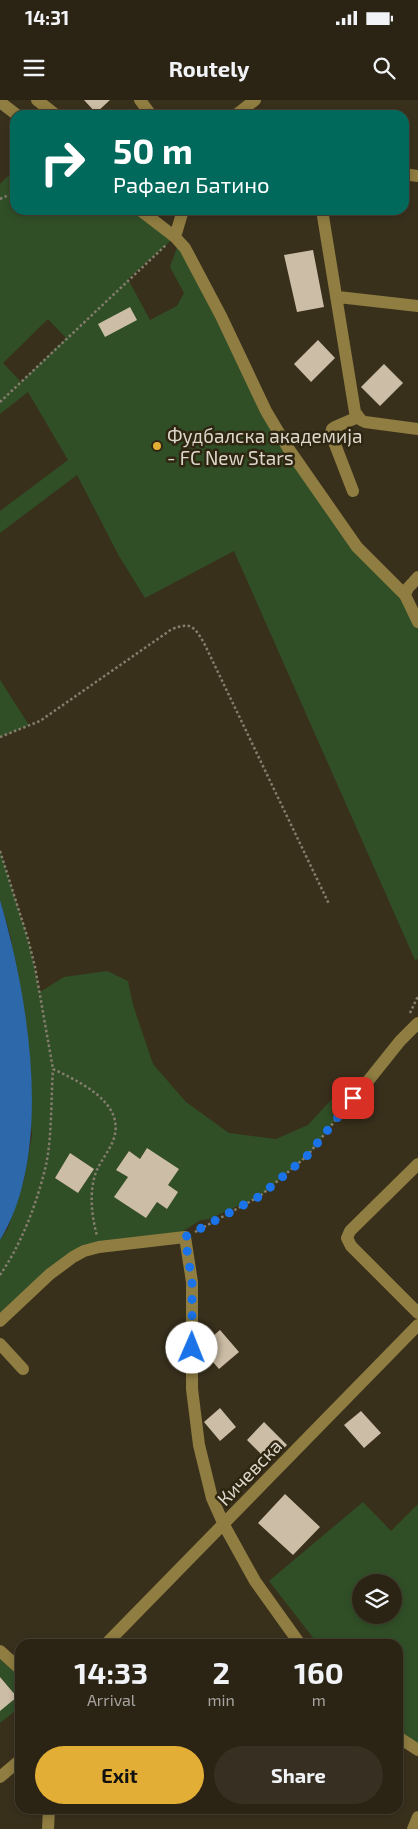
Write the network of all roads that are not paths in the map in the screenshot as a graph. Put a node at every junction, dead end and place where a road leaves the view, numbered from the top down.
1 (36, 100) edge
2 (255, 100) edge
3 (0, 102) edge
4 (10, 110) edge
5 (49, 110) edge
6 (242, 110) edge
7 (146, 215) edge
8 (182, 215) edge
9 (323, 215) edge
10 (175, 237) junction
11 (338, 297) junction
12 (418, 306) edge
13 (357, 414) junction
14 (418, 429) edge
15 (353, 491) dead end
16 (418, 578) edge
17 (405, 595) junction
18 (418, 622) edge
19 (418, 1023) edge
20 (364, 1086) road end
21 (418, 1164) edge
22 (418, 1313) edge
23 (0, 1321) edge
24 (418, 1325) edge
25 (0, 1344) edge
26 (23, 1369) dead end
27 (224, 1525) junction
28 (111, 1639) edge
29 (295, 1639) edge
30 (0, 1651) edge
31 (15, 1664) edge
32 (403, 1740) edge
33 (418, 1750) edge
34 (15, 1764) edge
35 (0, 1777) edge
36 (49, 1814) edge
37 (418, 1817) edge
38 (48, 1829) edge
39 (412, 1829) edge

1 - 5 street
2 - 6 street
3 - 4 street
7 - 10 street
8 - 10 street
9 - 11 street
10 - 17 street
11 - 12 street
11 - 13 street
13 - 14 street
13 - 15 street
16 - 17 street
17 - 18 street
19 - 20 street
21 - 22 street
23 - 27 street
24 - 27 street, Кичевска
25 - 26 street
27 - 28 street, Кичевска
27 - 29 street
30 - 31 street
32 - 33 street
34 - 35 street
36 - 38 street
37 - 39 street

